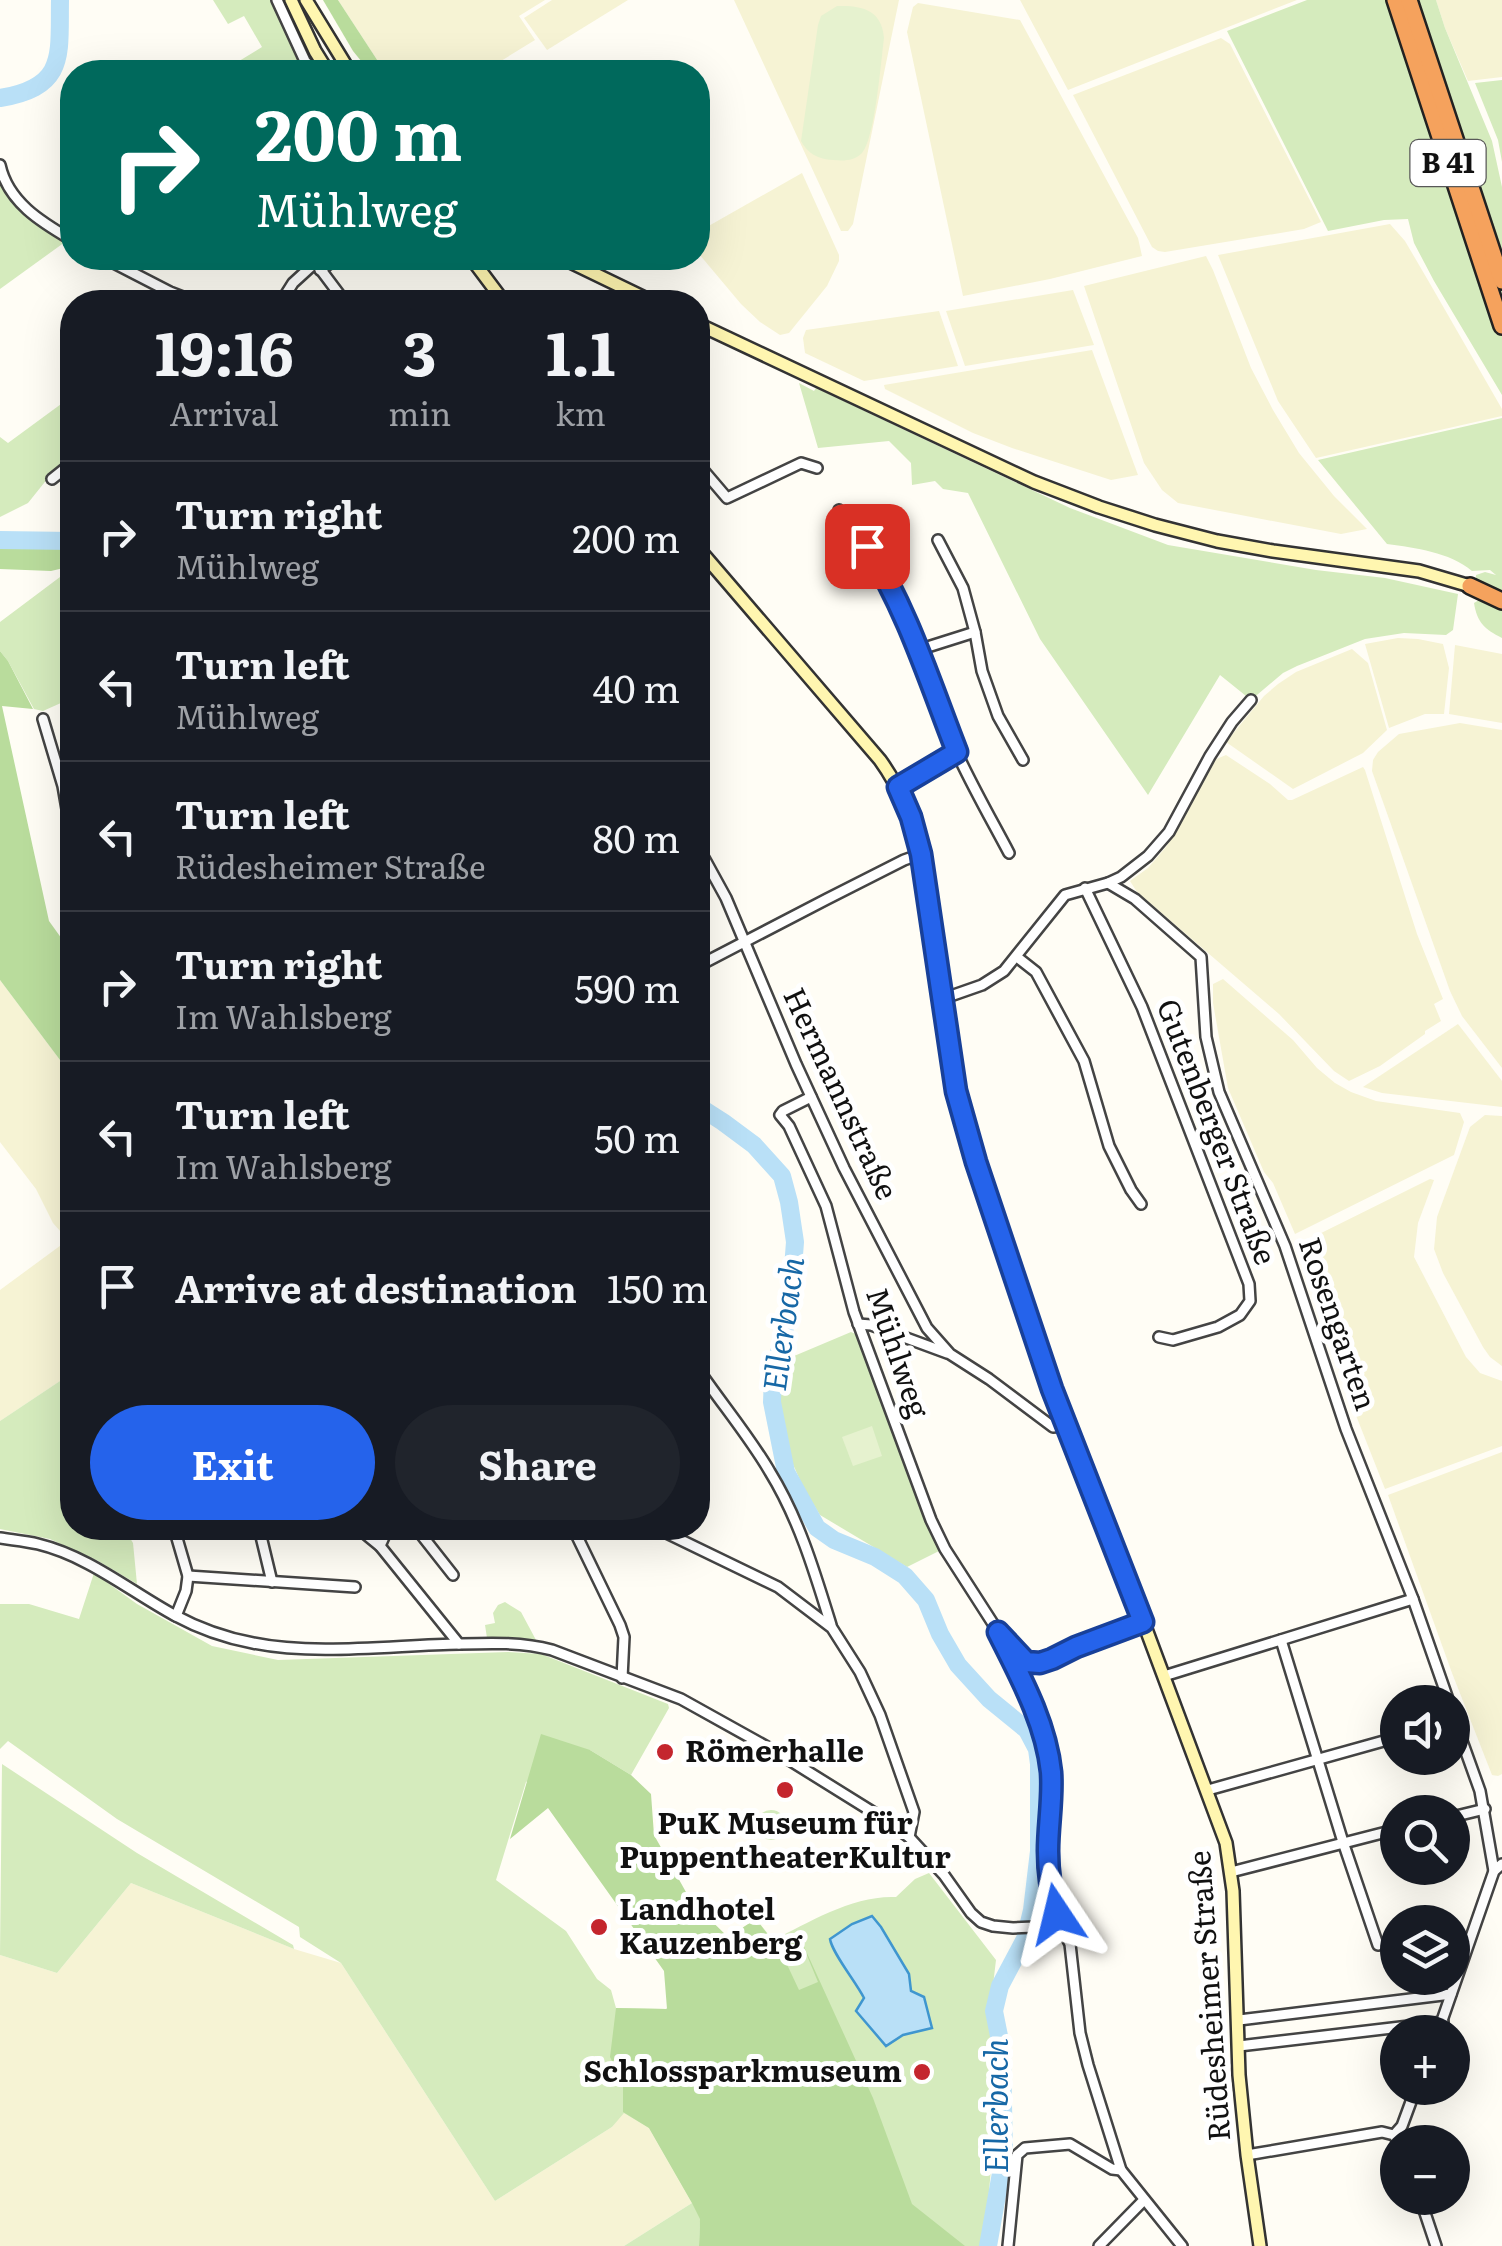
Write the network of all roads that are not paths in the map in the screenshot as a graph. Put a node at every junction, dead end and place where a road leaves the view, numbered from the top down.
1 (277, 0) edge
2 (291, 0) edge
3 (1395, 0) edge
4 (1409, 0) edge
5 (307, 2) edge
6 (305, 60) edge
7 (320, 60) edge
8 (343, 60) edge
9 (0, 165) edge
10 (60, 232) edge
11 (127, 270) edge
12 (308, 270) edge
13 (587, 270) edge
14 (1502, 281) edge
15 (166, 290) edge
16 (289, 290) edge
17 (629, 290) edge
18 (1502, 326) edge
19 (710, 330) edge
20 (817, 468) dead end
21 (60, 473) edge
22 (710, 478) edge
23 (52, 479) dead end
24 (839, 510) dead end
25 (938, 540) dead end
26 (710, 562) edge
27 (1470, 586) joint
28 (1502, 601) edge
29 (975, 632) junction
30 (918, 650) junction
31 (1251, 700) dead end
32 (44, 719) dead end
33 (957, 752) junction
34 (1023, 760) dead end
35 (60, 775) edge
36 (898, 787) junction
37 (921, 854) junction
38 (1009, 854) dead end
39 (710, 869) edge
40 (1108, 884) junction
41 (1085, 888) junction
42 (744, 942) junction
43 (1017, 957) junction
44 (710, 960) edge
45 (942, 998) junction
46 (811, 1097) junction
47 (1141, 1204) dead end
48 (858, 1324) junction
49 (1159, 1337) dead end
50 (950, 1354) junction
51 (710, 1386) edge
52 (1065, 1426) junction
53 (0, 1538) edge
54 (178, 1540) edge
55 (262, 1540) edge
56 (373, 1540) edge
57 (383, 1540) edge
58 (425, 1540) edge
59 (579, 1540) edge
60 (681, 1540) edge
61 (380, 1546) junction
62 (453, 1575) dead end
63 (188, 1576) junction
64 (272, 1582) junction
65 (355, 1587) dead end
66 (1412, 1599) junction
67 (176, 1616) junction
68 (1143, 1622) junction
69 (832, 1628) junction
70 (998, 1632) junction
71 (1281, 1640) junction
72 (459, 1644) junction
73 (1164, 1676) junction
74 (622, 1678) junction
75 (1443, 1685) edge
76 (1380, 1742) edge
77 (1317, 1759) junction
78 (1470, 1764) edge
79 (1208, 1790) junction
80 (1484, 1810) junction
81 (1470, 1813) edge
82 (1380, 1834) edge
83 (909, 1837) junction
84 (1343, 1842) junction
85 (1498, 1868) edge
86 (1231, 1872) junction
87 (1057, 1926) junction
88 (1470, 1943) edge
89 (1378, 1945) dead end
90 (1443, 1995) edge
91 (1239, 2020) junction
92 (1380, 2029) edge
93 (1238, 2046) junction
94 (1380, 2132) edge
95 (1247, 2154) junction
96 (1121, 2170) junction
97 (1144, 2201) junction
98 (1426, 2215) edge
99 (1179, 2243) edge
100 (1008, 2246) edge
101 (1099, 2246) edge
102 (1163, 2246) edge
103 (1260, 2246) edge
104 (1436, 2246) edge

1 - 6 street
2 - 7 street
3 - 18 highway, B 41
4 - 14 highway, B 41
5 - 8 street
9 - 10 street
11 - 15 street
12 - 16 street
13 - 17 street
19 - 27 street
20 - 22 street
21 - 23 street
24 - 30 street
25 - 29 street
26 - 36 street, Rüdesheimer Straße
27 - 28 highway
29 - 30 street
29 - 34 street
30 - 33 street
31 - 40 street
32 - 35 street
33 - 36 street
33 - 38 street
36 - 37 street, Rüdesheimer Straße
37 - 42 street
37 - 45 street, Rüdesheimer Straße
39 - 42 street, Hermannstraße
40 - 41 street
40 - 66 street, Rosengarten
41 - 43 street
41 - 49 street, Gutenberger Straße
42 - 44 street
42 - 46 street, Hermannstraße
43 - 45 street
43 - 47 street
45 - 52 street, Rüdesheimer Straße
46 - 48 street, Mühlweg
46 - 50 street, Hermannstraße
48 - 50 street, Hermannstraße
48 - 70 street, Mühlweg
50 - 52 street, Hermannstraße
51 - 69 street
52 - 68 street, Rüdesheimer Straße
53 - 67 street
54 - 63 street
55 - 64 street
56 - 61 street
57 - 61 street
58 - 62 street
59 - 74 street
60 - 69 street
61 - 72 street
63 - 64 street
63 - 67 street
64 - 65 street
66 - 71 street
66 - 75 street, Rosengarten
67 - 72 street
68 - 70 street, Mühlweg
68 - 73 street, Rüdesheimer Straße
69 - 83 street
70 - 87 street, Mühlweg
71 - 73 street
71 - 77 street
72 - 74 street
73 - 79 street, Rüdesheimer Straße
74 - 83 street
76 - 77 street
77 - 79 street
77 - 84 street
78 - 80 street
79 - 86 street, Rüdesheimer Straße
80 - 81 street
80 - 85 street
82 - 84 street
83 - 87 street
84 - 86 street
84 - 89 street
85 - 88 street
86 - 91 street, Rüdesheimer Straße
87 - 96 street, Mühlweg
90 - 91 street
91 - 93 street, Rüdesheimer Straße
92 - 93 street
93 - 95 street, Rüdesheimer Straße
94 - 95 street
95 - 103 street, Rüdesheimer Straße
96 - 97 street
96 - 100 street
97 - 99 street
97 - 101 street
98 - 104 street
99 - 102 street

